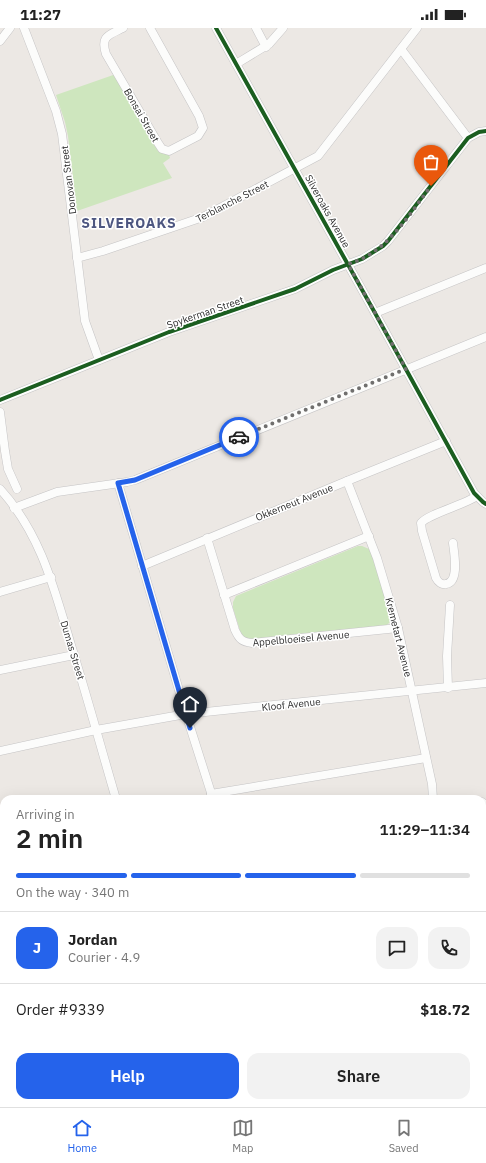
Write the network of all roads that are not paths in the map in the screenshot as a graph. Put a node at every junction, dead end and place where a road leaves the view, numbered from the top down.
1 (10, 28) edge
2 (24, 28) edge
3 (123, 28) edge
4 (150, 28) edge
5 (216, 28) edge
6 (256, 28) edge
7 (283, 28) edge
8 (418, 28) edge
9 (0, 41) edge
10 (266, 47) junction
11 (401, 49) junction
12 (236, 64) junction
13 (486, 131) edge
14 (468, 138) junction
15 (295, 169) junction
16 (77, 258) junction
17 (348, 264) junction
18 (486, 268) edge
19 (376, 313) junction
20 (486, 337) edge
21 (99, 360) junction
22 (406, 369) junction
23 (0, 400) edge
24 (0, 412) edge
25 (446, 441) junction
26 (2, 453) edge
27 (346, 481) junction
28 (118, 483) junction
29 (0, 489) edge
30 (17, 489) dead end
31 (477, 496) junction
32 (486, 504) edge
33 (14, 508) junction
34 (369, 536) junction
35 (208, 538) junction
36 (453, 543) dead end
37 (142, 566) junction
38 (51, 577) junction
39 (0, 592) edge
40 (224, 596) junction
41 (450, 605) dead end
42 (398, 628) junction
43 (74, 655) junction
44 (0, 670) edge
45 (486, 683) edge
46 (448, 688) junction
47 (412, 692) junction
48 (186, 714) junction
49 (96, 730) junction
50 (0, 751) edge
51 (426, 758) junction
52 (115, 795) edge
53 (211, 795) edge
54 (223, 795) edge
55 (433, 795) edge

1 - 9 street
2 - 16 street, Donovan Street
3 - 4 street, Bonsai Street
5 - 12 street, Silveroaks Avenue
6 - 10 street
7 - 10 street
8 - 11 street, Terblanche Street
10 - 12 street
11 - 14 street
11 - 15 street, Terblanche Street
12 - 15 street, Silveroaks Avenue
13 - 14 street
14 - 17 street, Spykerman Street
15 - 16 street, Terblanche Street
15 - 17 street, Silveroaks Avenue
16 - 21 street, Donovan Street
17 - 19 street, Silveroaks Avenue
17 - 21 street, Spykerman Street
18 - 19 street
19 - 22 street, Silveroaks Avenue
20 - 22 street
21 - 23 street, Spykerman Street
22 - 25 street, Silveroaks Avenue
22 - 28 street
24 - 26 street
25 - 27 street, Okkerneut Avenue
25 - 31 street, Silveroaks Avenue
26 - 30 street
27 - 34 street, Kremetart Avenue
27 - 35 street, Okkerneut Avenue
28 - 33 street
28 - 37 street
29 - 33 street, Dumas Street
31 - 32 street, Silveroaks Avenue
31 - 36 street
33 - 38 street, Dumas Street
34 - 40 street
34 - 42 street, Kremetart Avenue
35 - 37 street, Okkerneut Avenue
35 - 40 street, Appelbloeisel Avenue
37 - 48 street
38 - 39 street
38 - 43 street, Dumas Street
40 - 42 street, Appelbloeisel Avenue
41 - 46 street
42 - 47 street, Kremetart Avenue
43 - 44 street
43 - 49 street, Dumas Street
45 - 46 street, Kloof Avenue
46 - 47 street, Kloof Avenue
47 - 48 street, Kloof Avenue
47 - 51 street, Kremetart Avenue
48 - 49 street, Kloof Avenue
48 - 53 street
49 - 50 street, Kloof Avenue
49 - 52 street, Dumas Street
51 - 54 street
51 - 55 street, Kremetart Avenue

